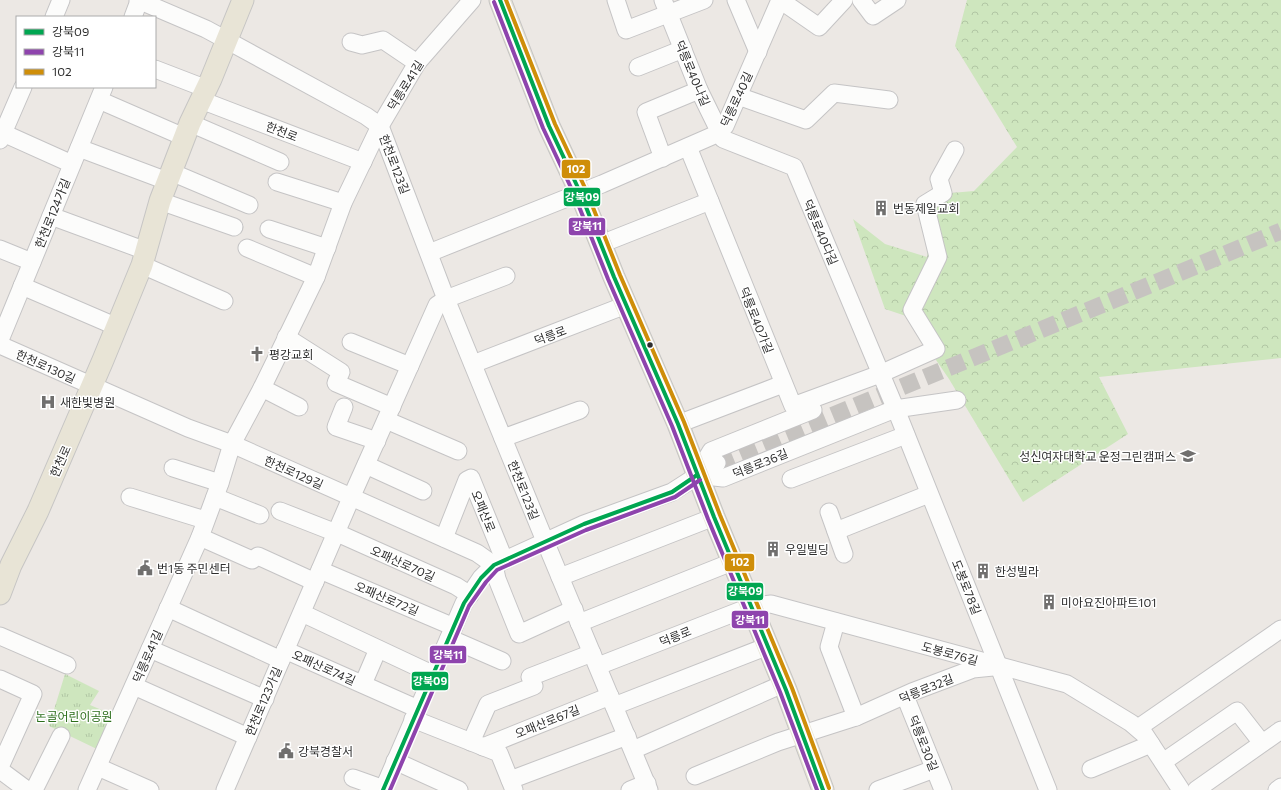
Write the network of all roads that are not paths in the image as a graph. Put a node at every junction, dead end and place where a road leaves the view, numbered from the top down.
1 (61, 0) edge
2 (139, 0) edge
3 (242, 0) edge
4 (472, 0) edge
5 (500, 0) edge
6 (616, 0) edge
7 (704, 0) edge
8 (736, 0) edge
9 (780, 0) edge
10 (844, 0) edge
11 (861, 0) edge
12 (895, 1) edge
13 (666, 7) edge
14 (54, 16) edge
15 (133, 16) edge
16 (227, 40) junction
17 (350, 42) dead end
18 (683, 49) junction
19 (758, 52) junction
20 (417, 63) junction
21 (638, 67) dead end
22 (156, 70) edge
23 (23, 88) edge
24 (699, 90) junction
25 (101, 93) edge
26 (204, 94) junction
27 (738, 96) junction
28 (890, 100) dead end
29 (380, 126) junction
30 (187, 130) junction
31 (719, 133) junction
32 (1, 136) edge
33 (688, 147) junction
34 (79, 148) junction
35 (955, 150) dead end
36 (663, 158) junction
37 (280, 162) dead end
38 (363, 162) junction
39 (72, 164) junction
40 (169, 177) junction
41 (277, 182) dead end
42 (580, 192) junction
43 (160, 201) junction
44 (710, 201) junction
45 (343, 203) junction
46 (249, 205) dead end
47 (51, 216) junction
48 (234, 227) dead end
49 (269, 229) dead end
50 (601, 244) junction
51 (247, 248) dead end
52 (327, 248) junction
53 (0, 249) edge
54 (429, 253) junction
55 (144, 258) junction
56 (32, 262) junction
57 (506, 276) dead end
58 (316, 277) junction
59 (22, 286) junction
60 (446, 299) junction
61 (224, 301) dead end
62 (626, 305) junction
63 (115, 326) junction
64 (286, 336) junction
65 (0, 340) edge
66 (351, 342) dead end
67 (0, 345) edge
68 (473, 364) junction
69 (410, 366) junction
70 (882, 379) junction
71 (783, 384) junction
72 (92, 386) junction
73 (262, 388) junction
74 (957, 400) dead end
75 (299, 407) dead end
76 (344, 407) dead end
77 (895, 409) junction
78 (580, 410) dead end
79 (389, 414) junction
80 (678, 424) junction
81 (906, 435) junction
82 (503, 438) junction
83 (377, 441) junction
84 (232, 444) junction
85 (458, 451) dead end
86 (717, 463) tunnel mouth
87 (366, 466) junction
88 (173, 468) dead end
89 (697, 475) junction
90 (791, 480) dead end
91 (218, 490) junction
92 (423, 491) dead end
93 (929, 494) junction
94 (130, 497) dead end
95 (351, 498) junction
96 (280, 511) dead end
97 (829, 512) dead end
98 (260, 515) dead end
99 (714, 517) junction
100 (205, 520) junction
101 (836, 531) junction
102 (335, 534) junction
103 (200, 537) junction
104 (444, 538) junction
105 (545, 541) junction
106 (844, 554) dead end
107 (499, 562) junction
108 (732, 562) junction
109 (318, 576) junction
110 (560, 577) junction
111 (0, 594) edge
112 (470, 595) junction
113 (752, 606) junction
114 (168, 608) junction
115 (302, 613) junction
116 (577, 616) junction
117 (836, 622) junction
118 (1281, 629) edge
119 (452, 633) junction
120 (0, 636) edge
121 (768, 646) junction
122 (150, 649) junction
123 (378, 649) junction
124 (283, 655) junction
125 (595, 660) junction
126 (502, 661) dead end
127 (67, 665) dead end
128 (998, 666) junction
129 (432, 674) junction
130 (0, 679) edge
131 (363, 684) junction
132 (783, 684) junction
133 (134, 686) junction
134 (905, 696) junction
135 (264, 699) junction
136 (612, 701) junction
137 (415, 714) junction
138 (856, 717) junction
139 (1138, 728) junction
140 (1281, 730) edge
141 (803, 735) junction
142 (61, 736) dead end
143 (248, 737) junction
144 (630, 743) junction
145 (478, 744) junction
146 (1151, 744) junction
147 (1262, 744) junction
148 (395, 761) junction
149 (1163, 762) junction
150 (98, 767) junction
151 (0, 768) edge
152 (934, 769) junction
153 (1091, 769) dead end
154 (695, 776) dead end
155 (353, 778) dead end
156 (512, 785) edge
157 (648, 787) edge
158 (1281, 787) edge
159 (384, 789) edge
160 (27, 790) edge
161 (34, 790) edge
162 (87, 790) edge
163 (150, 790) edge
164 (225, 790) edge
165 (459, 790) edge
166 (630, 790) edge
167 (823, 790) edge
168 (878, 790) edge
169 (943, 790) edge
170 (1048, 790) edge
171 (1181, 790) edge
172 (1196, 790) edge
173 (1277, 790) edge

1 - 14 street
2 - 15 street
2 - 16 street, 한천로123길
3 - 16 main road, 한천로
4 - 20 street, 덕릉로41길
5 - 42 main road
6 - 13 street
7 - 13 street
8 - 19 street
9 - 10 street, 덕릉로40길
9 - 19 street, 덕릉로40길
11 - 12 street
13 - 18 street, 덕릉로40나길
16 - 26 main road, 한천로
16 - 29 street, 한천로123길
17 - 20 street
18 - 21 street
18 - 24 street, 덕릉로40나길
19 - 27 street, 덕릉로40길
20 - 29 street, 덕릉로41길
22 - 26 street, 한천로
23 - 32 street
24 - 31 street, 덕릉로40나길
24 - 36 street
25 - 30 street
25 - 34 street, 한천로124가길
26 - 30 main road, 한천로
26 - 38 street, 한천로
27 - 28 street
27 - 31 street, 덕릉로40길
29 - 38 street, 덕릉로41길
29 - 54 street, 한천로123길
30 - 37 street
30 - 40 main road, 한천로
31 - 33 street, 덕릉로40길
31 - 70 street, 덕릉로40다길
32 - 39 street, 한천로124가길
33 - 36 street, 덕릉로40길
33 - 44 street, 덕릉로40가길
34 - 39 street, 한천로124가길
34 - 40 street
35 - 70 street
36 - 42 street, 덕릉로40길
38 - 45 street, 덕릉로41길
39 - 47 street, 한천로124가길
40 - 43 main road, 한천로
40 - 46 street
41 - 45 street
42 - 50 main road
42 - 54 street
43 - 48 street
43 - 55 main road, 한천로
44 - 50 street
44 - 71 street, 덕릉로40가길
45 - 52 street, 덕릉로41길
47 - 55 street
47 - 56 street, 한천로124가길
49 - 52 street
50 - 62 main road
51 - 58 street
52 - 58 street, 덕릉로41길
53 - 56 street, 한천로124가길
54 - 60 street, 한천로123길
55 - 61 street
55 - 63 main road, 한천로
56 - 59 street, 한천로124가길
57 - 60 street
58 - 64 street, 덕릉로41길
59 - 63 street
59 - 65 street, 한천로124가길
60 - 68 street, 한천로123길
60 - 69 street, 한천로123가길
62 - 68 street, 덕릉로
62 - 80 main road
63 - 72 main road, 한천로
64 - 73 street, 덕릉로41길
64 - 79 street
66 - 69 street
67 - 72 street, 한천로130길
68 - 82 street, 한천로123길
69 - 79 street, 한천로123가길
70 - 71 street, 덕릉로40가길
70 - 77 street, 도봉로78길
70 - 89 street
71 - 80 street
72 - 84 street, 한천로129길
72 - 111 main road, 한천로
73 - 75 street
73 - 84 street, 덕릉로41길
74 - 77 street, 덕릉로36길
76 - 83 street
77 - 81 street, 도봉로78길
77 - 89 street, 덕릉로36길
78 - 82 street
79 - 83 street, 한천로123가길
79 - 85 street
80 - 89 main road
81 - 90 street
81 - 93 street, 도봉로78길
82 - 105 street, 한천로123길
83 - 87 street, 한천로123가길
84 - 91 street, 덕릉로41길
84 - 95 street, 한천로129길
86 - 89 street
87 - 92 street
87 - 95 street, 한천로123가길
88 - 91 street
89 - 99 main road
89 - 105 street
91 - 98 street
91 - 100 street, 덕릉로41길
93 - 101 street
93 - 128 street, 도봉로78길
94 - 100 street
95 - 102 street, 한천로123가길
95 - 104 street, 한천로129길
96 - 102 street, 오패산로70길
97 - 101 street
99 - 108 main road
99 - 110 street
100 - 103 street, 덕릉로41길
101 - 106 street
102 - 109 street, 한천로123가길
102 - 112 street, 오패산로70길
103 - 109 street, 오패산로72길
103 - 114 street, 덕릉로41길
104 - 107 street, 한천로129길
104 - 107 street, 오패산로
105 - 107 street
105 - 110 street
107 - 112 street
107 - 116 street, 오패산로
108 - 113 main road
108 - 116 street
109 - 115 street, 한천로123가길
109 - 119 street, 오패산로72길
110 - 116 street
112 - 119 street
113 - 117 street, 도봉로76길
113 - 121 main road
113 - 125 street, 덕릉로
114 - 122 street, 덕릉로41길
114 - 124 street, 오패산로74길
115 - 123 street
115 - 124 street, 한천로123가길
116 - 125 street
117 - 128 street, 도봉로76길
117 - 138 street
118 - 139 street
119 - 126 street
119 - 129 street
120 - 127 street
121 - 132 main road
121 - 136 street
122 - 133 street, 덕릉로41길
122 - 135 street
123 - 129 street
123 - 131 street, 오패산로74길
124 - 131 street, 오패산로74길
124 - 135 street, 한천로123가길
125 - 136 street
125 - 145 street
128 - 134 street, 덕릉로32길
128 - 139 street, 도봉로76길
128 - 170 street, 도봉로78길
129 - 137 street
130 - 151 street
131 - 137 street, 오패산로74길
132 - 141 main road
132 - 144 street
133 - 143 street
133 - 150 street, 덕릉로41길
134 - 138 street, 덕릉로32길
134 - 152 street, 덕릉로30길
135 - 143 street, 한천로123가길
136 - 144 street
136 - 145 street, 오패산로67길
137 - 145 street, 오패산로74길
137 - 148 street
138 - 141 street, 덕릉로32길
139 - 146 street, 도봉로76길
140 - 147 street
141 - 154 street
141 - 167 main road
142 - 161 street
143 - 164 street, 한천로123가길
144 - 156 street
144 - 157 street
145 - 156 street, 오패산로74길
146 - 149 street, 도봉로76길
146 - 153 street
147 - 149 street
147 - 172 street
148 - 159 street
148 - 165 street
149 - 171 street, 도봉로76길
150 - 162 street, 덕릉로41길
150 - 163 street
151 - 160 street
152 - 168 street
152 - 169 street, 덕릉로30길
155 - 159 street
157 - 166 street
158 - 173 street

